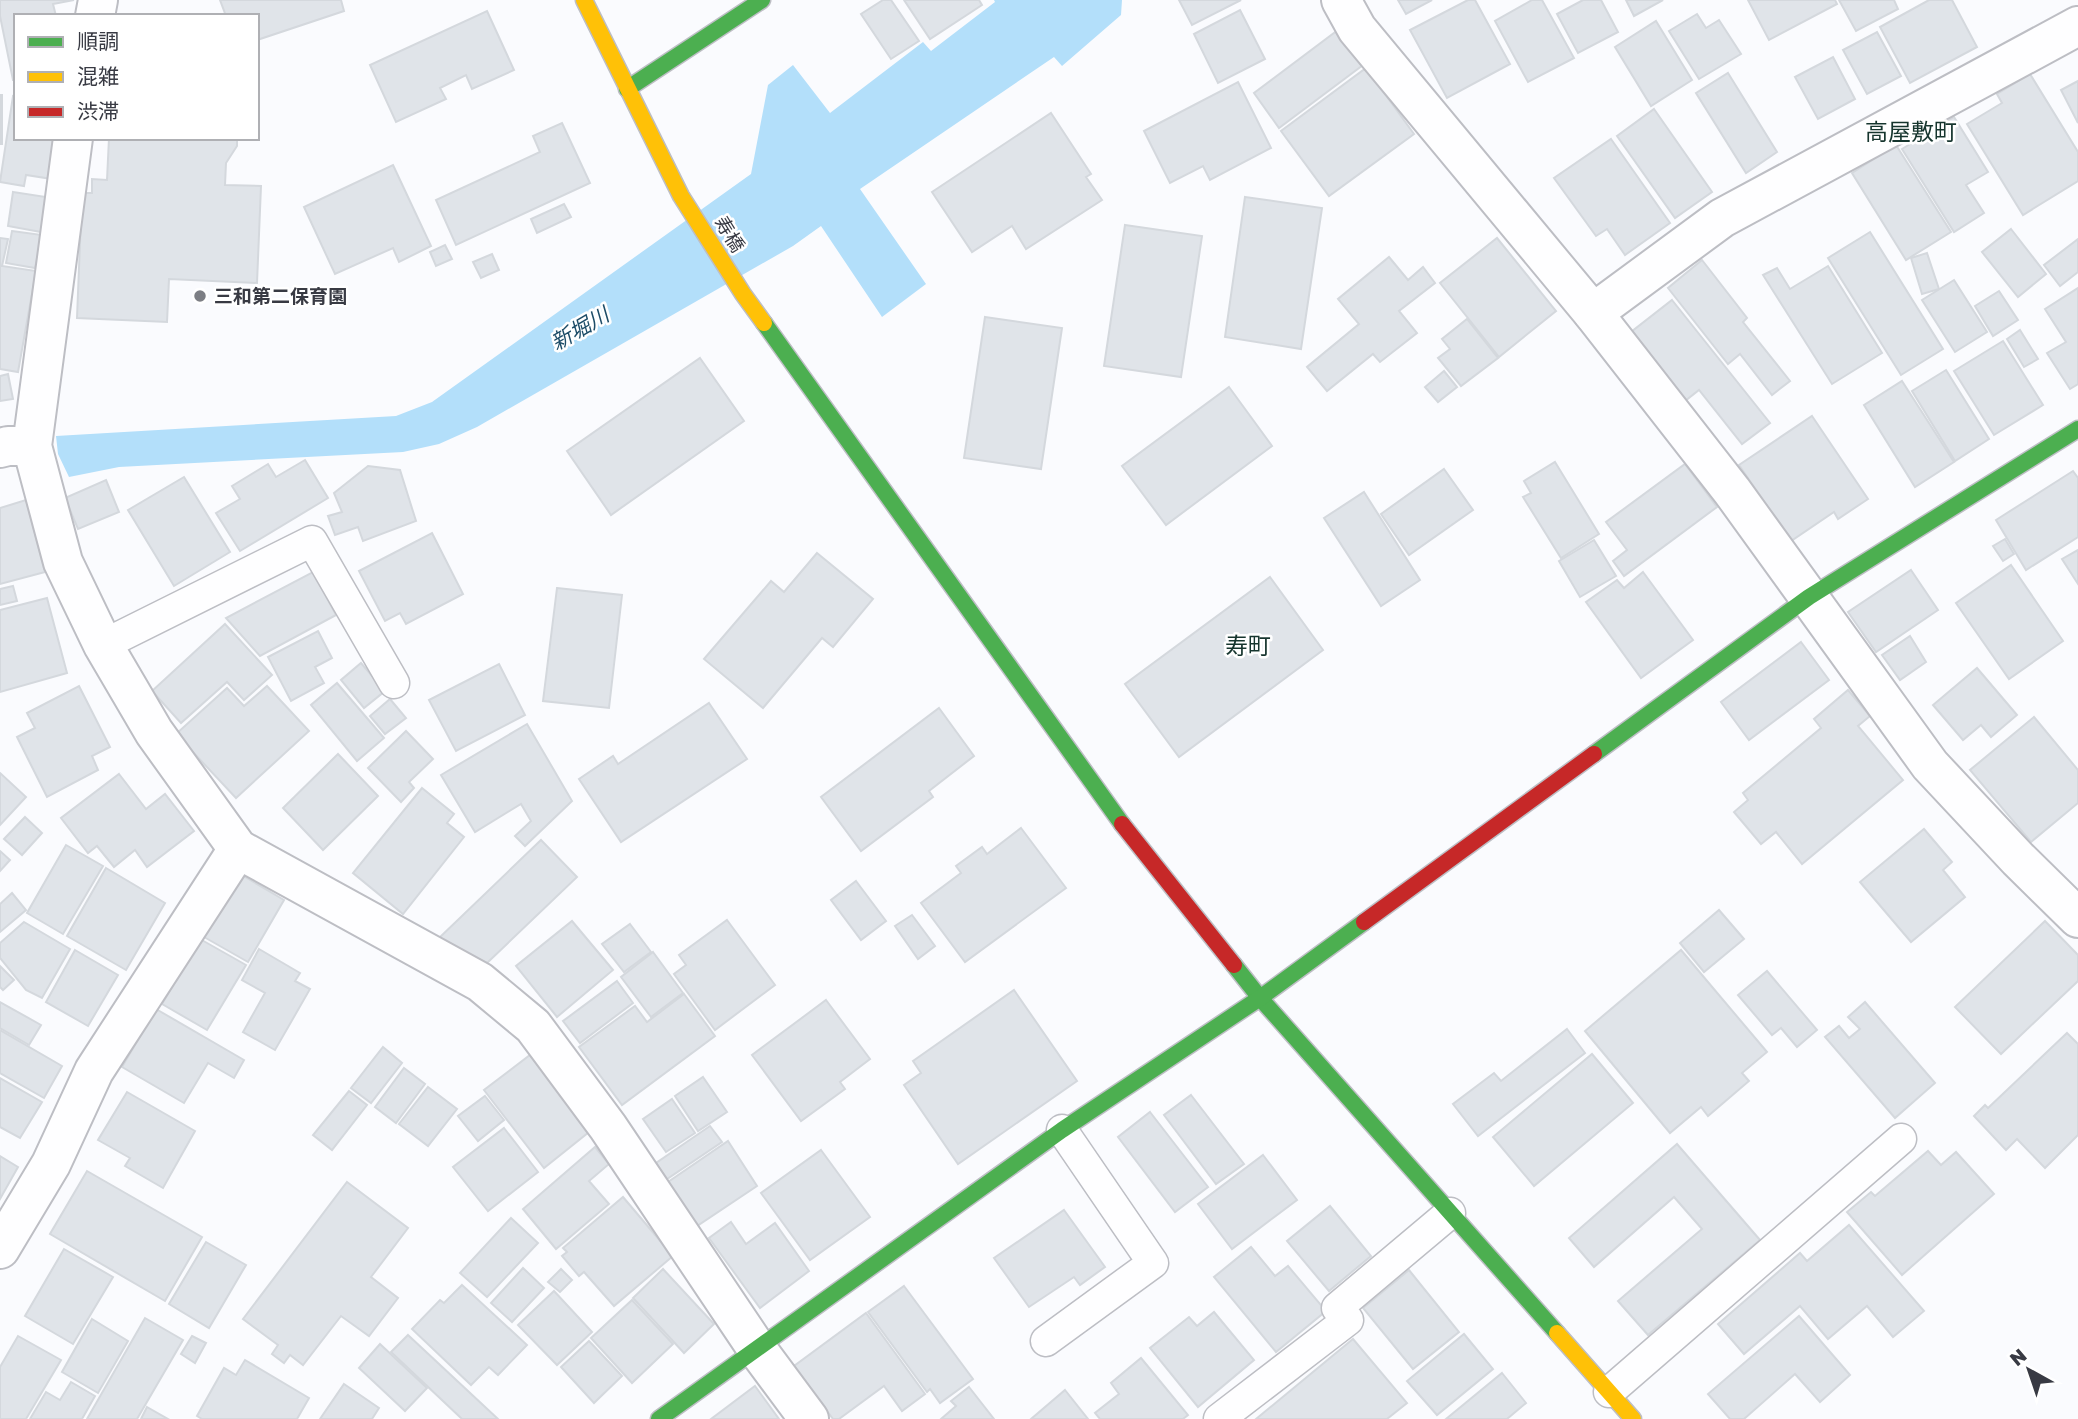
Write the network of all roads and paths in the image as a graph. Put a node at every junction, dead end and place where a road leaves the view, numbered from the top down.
1 (584, 0) edge
2 (762, 0) edge
3 (1341, 0) edge
4 (2078, 26) edge
5 (627, 89) junction
6 (73, 140) edge
7 (1593, 313) junction
8 (2077, 431) edge
9 (16, 447) edge
10 (1809, 597) junction
11 (103, 645) junction
12 (394, 683) dead end
13 (237, 849) junction
14 (2078, 918) edge
15 (1261, 998) junction
16 (1062, 1130) junction
17 (1901, 1139) dead end
18 (1450, 1213) junction
19 (0, 1249) edge
20 (1046, 1341) dead end
21 (757, 1349) junction
22 (1609, 1392) junction
23 (659, 1419) edge
24 (809, 1419) edge
25 (1219, 1419) edge
26 (1633, 1419) edge

1 - 5 street, 寿橋
2 - 5 street
3 - 7 street
4 - 7 street
5 - 15 street, 寿橋
6 - 9 street
7 - 10 street
8 - 10 street
9 - 11 street
10 - 14 street
10 - 15 street
11 - 12 lane
11 - 13 street
13 - 19 street
13 - 21 street
15 - 16 street
15 - 18 street, 寿橋
16 - 20 lane
16 - 21 street
17 - 22 lane
18 - 22 street, 寿橋
18 - 25 lane
21 - 23 street
21 - 24 street
22 - 26 street, 寿橋

